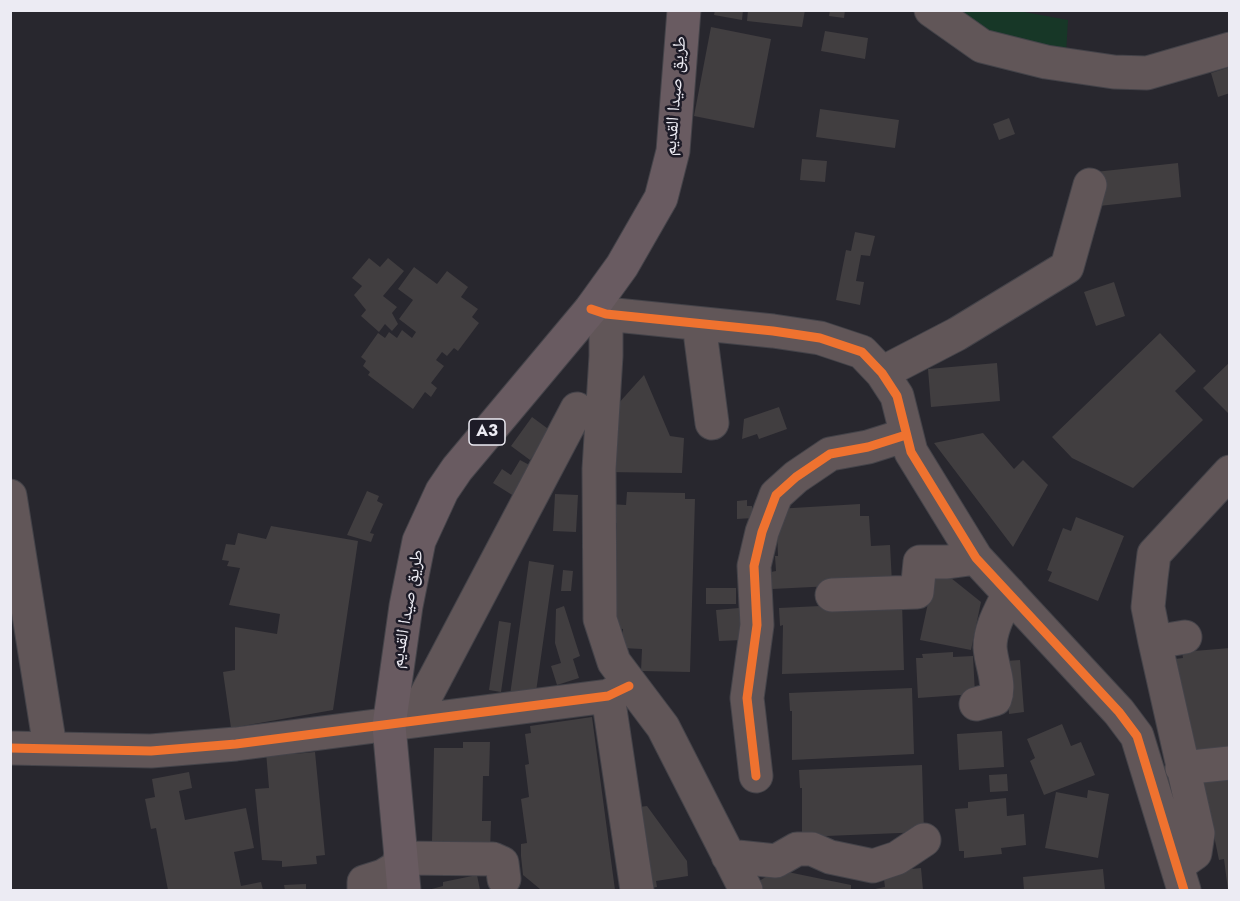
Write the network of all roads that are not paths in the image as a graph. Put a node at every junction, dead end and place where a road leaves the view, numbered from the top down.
1 (684, 10) edge
2 (931, 10) edge
3 (1230, 49) edge
4 (1090, 186) dead end
5 (598, 311) junction
6 (699, 324) junction
7 (882, 373) junction
8 (577, 409) dead end
9 (712, 423) dead end
10 (906, 435) junction
11 (1230, 472) edge
12 (10, 496) edge
13 (976, 558) junction
14 (1009, 593) junction
15 (832, 595) dead end
16 (619, 691) junction
17 (976, 704) dead end
18 (389, 726) junction
19 (10, 747) edge
20 (50, 747) junction
21 (1230, 763) edge
22 (1182, 768) junction
23 (756, 776) dead end
24 (924, 840) dead end
25 (728, 856) junction
26 (402, 871) edge
27 (1181, 878) edge
28 (504, 879) dead end
29 (364, 891) edge
30 (637, 891) edge
31 (746, 891) edge

1 - 5 highway, طريق صيدا القديم / A3
2 - 3 street
4 - 7 street
5 - 6 street
5 - 16 street
5 - 18 highway, طريق صيدا القديم / A3
6 - 7 street
6 - 9 street
7 - 10 street
8 - 18 street
10 - 13 street
10 - 23 street
11 - 22 street
12 - 20 street
13 - 14 street
13 - 15 street
14 - 17 street
14 - 27 street
16 - 18 street
16 - 25 street
16 - 30 street
18 - 20 street
18 - 26 highway, طريق صيدا القديم / A3
19 - 20 street
21 - 22 street
22 - 27 street
24 - 25 street
25 - 31 street
26 - 28 street
26 - 29 street

